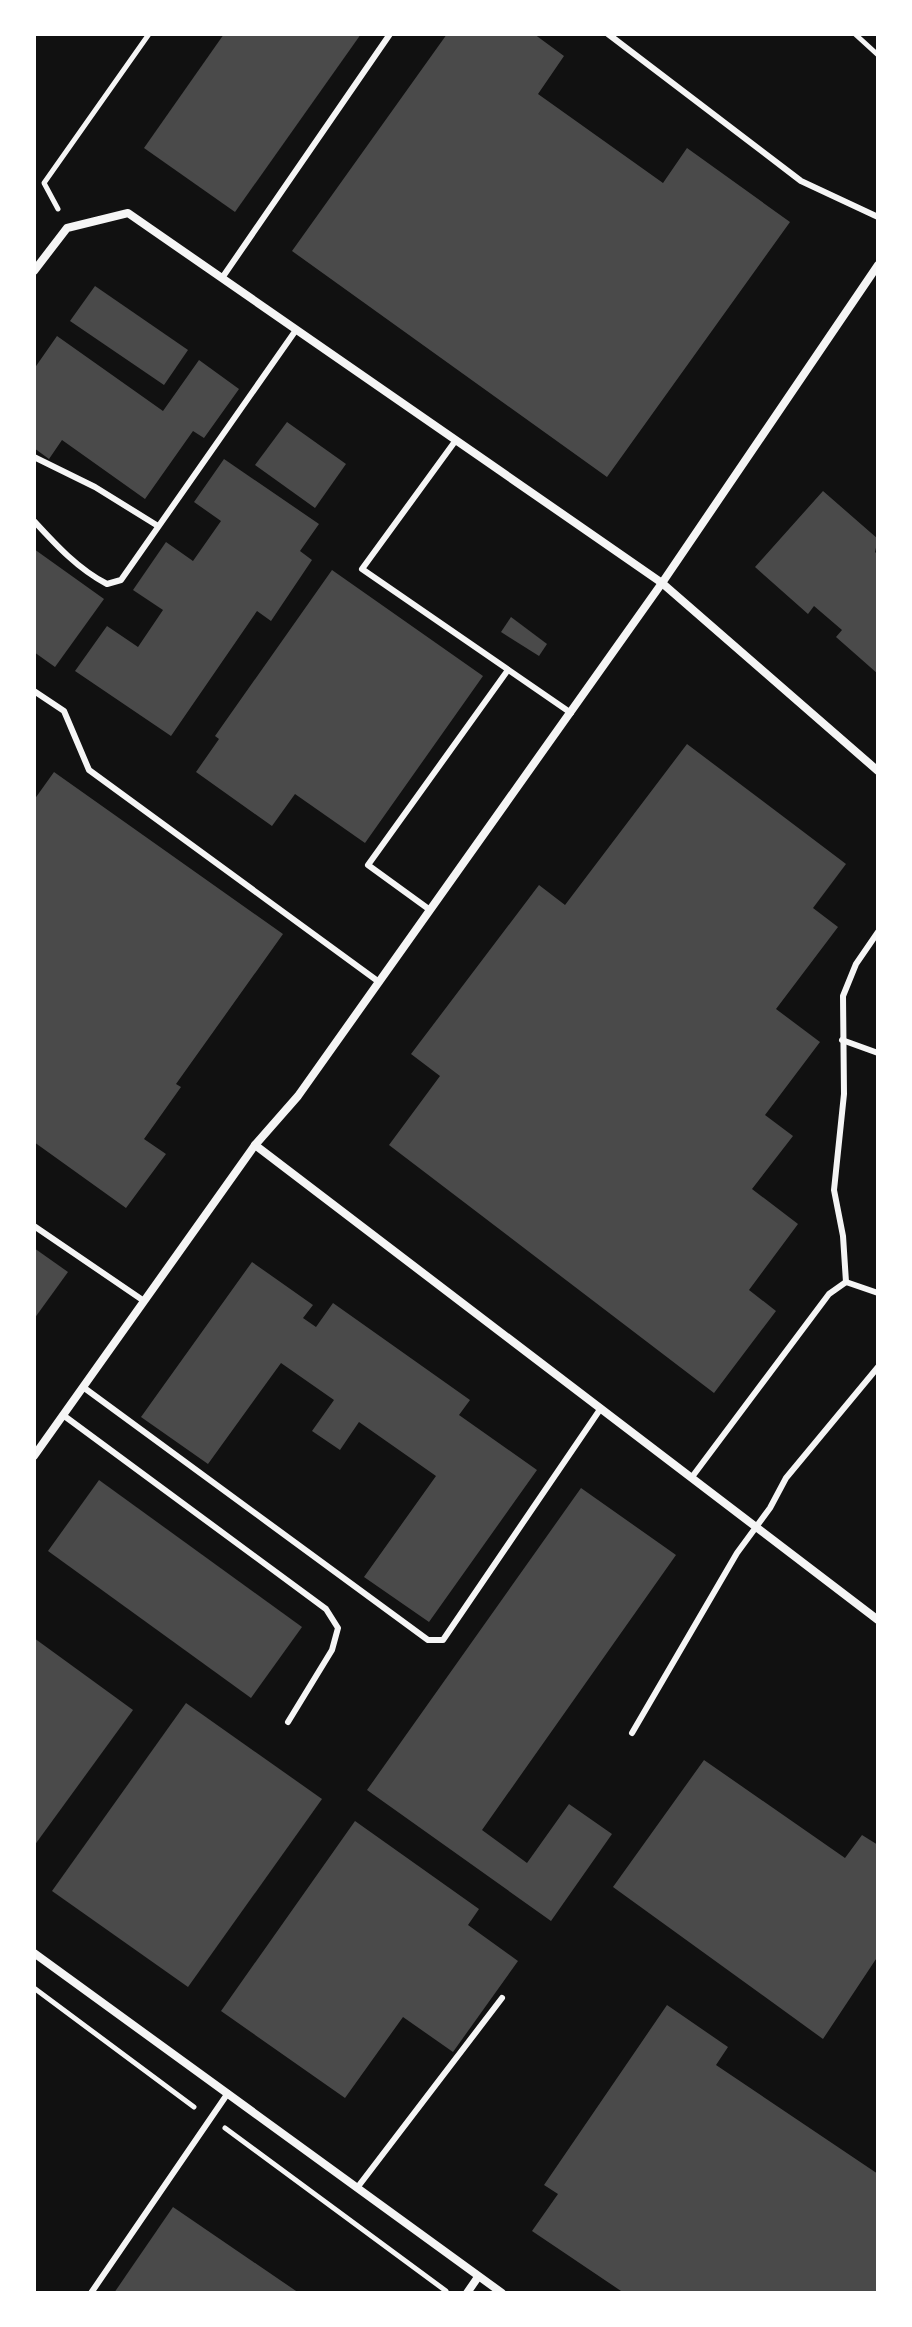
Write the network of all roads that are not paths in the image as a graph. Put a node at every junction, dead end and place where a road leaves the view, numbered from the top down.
1 (390, 34) edge
2 (608, 34) edge
3 (878, 217) edge
4 (878, 265) edge
5 (34, 271) edge
6 (222, 278) junction
7 (296, 330) junction
8 (456, 440) junction
9 (34, 457) edge
10 (34, 521) edge
11 (158, 526) junction
12 (662, 583) junction
13 (508, 670) junction
14 (34, 691) edge
15 (571, 713) junction
16 (878, 771) edge
17 (430, 910) junction
18 (878, 932) edge
19 (379, 982) junction
20 (842, 1040) junction
21 (878, 1053) edge
22 (255, 1145) junction
23 (34, 1226) edge
24 (846, 1282) junction
25 (878, 1293) edge
26 (144, 1301) junction
27 (878, 1367) edge
28 (83, 1387) junction
29 (601, 1408) junction
30 (63, 1415) junction
31 (34, 1456) edge
32 (692, 1477) junction
33 (756, 1526) junction
34 (878, 1620) edge
35 (288, 1722) dead end
36 (632, 1733) dead end
37 (34, 1953) edge
38 (502, 1998) dead end
39 (228, 2093) junction
40 (357, 2188) junction
41 (478, 2277) junction
42 (91, 2293) edge
43 (467, 2293) edge
44 (502, 2293) edge

1 - 6 lane
2 - 3 lane
4 - 12 street
5 - 6 street
6 - 7 street
7 - 8 street
7 - 11 lane
8 - 12 street
8 - 13 lane
9 - 11 lane
10 - 11 lane
12 - 15 street
12 - 16 street
13 - 15 lane
13 - 17 lane
14 - 19 lane
15 - 17 street
17 - 19 street
18 - 20 lane
19 - 22 street
20 - 21 lane
20 - 24 lane
22 - 26 street
22 - 29 street
23 - 26 lane
24 - 25 lane
24 - 32 lane
26 - 28 street
27 - 33 lane
28 - 29 lane
28 - 30 street
29 - 32 street
30 - 31 street
30 - 35 lane
32 - 33 street
33 - 34 street
33 - 36 lane
37 - 39 street
38 - 40 lane
39 - 40 street
39 - 42 lane
40 - 41 street
41 - 43 street
41 - 44 street

